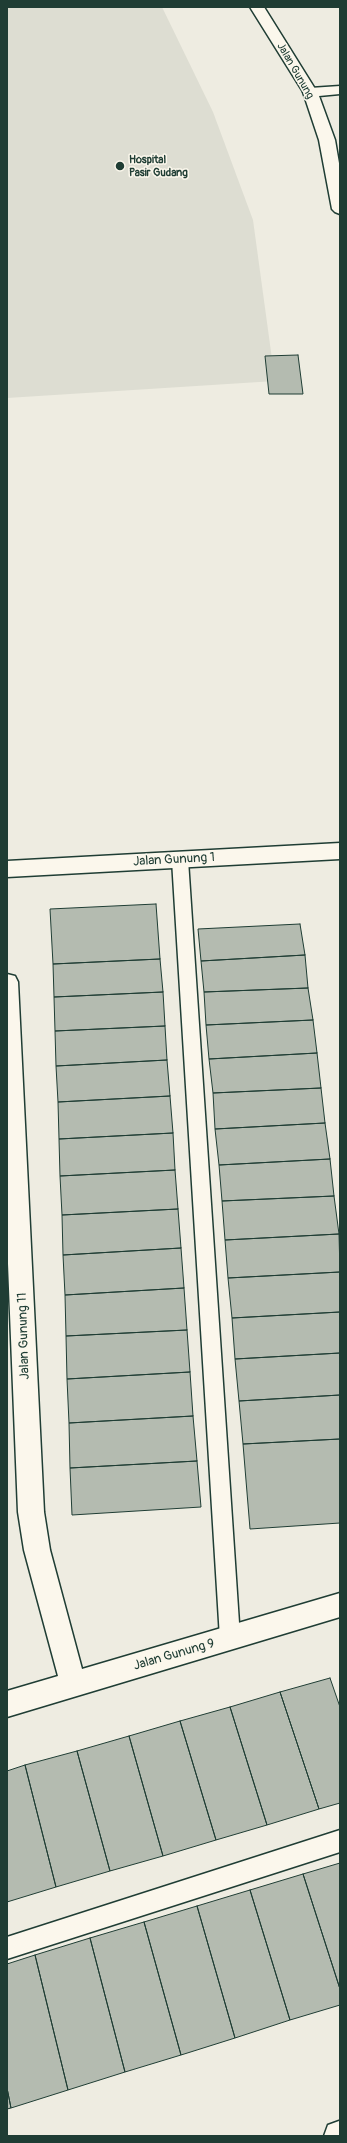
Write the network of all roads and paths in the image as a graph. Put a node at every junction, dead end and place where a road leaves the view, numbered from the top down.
1 (257, 7) edge
2 (340, 90) edge
3 (310, 92) junction
4 (340, 209) edge
5 (340, 851) edge
6 (180, 860) junction
7 (7, 869) edge
8 (7, 982) edge
9 (340, 1605) edge
10 (230, 1638) junction
11 (73, 1684) junction
12 (7, 1704) edge
13 (340, 1841) edge
14 (7, 1948) edge

1 - 3 street, Jalan Gunung
2 - 3 street
3 - 4 street, Jalan Gunung
5 - 6 street, Jalan Gunung 1
6 - 7 street, Jalan Gunung 1
6 - 10 lane
8 - 11 street, Jalan Gunung 11
9 - 10 street, Jalan Gunung 9
10 - 11 street, Jalan Gunung 9
11 - 12 street, Jalan Gunung 9
13 - 14 lane

